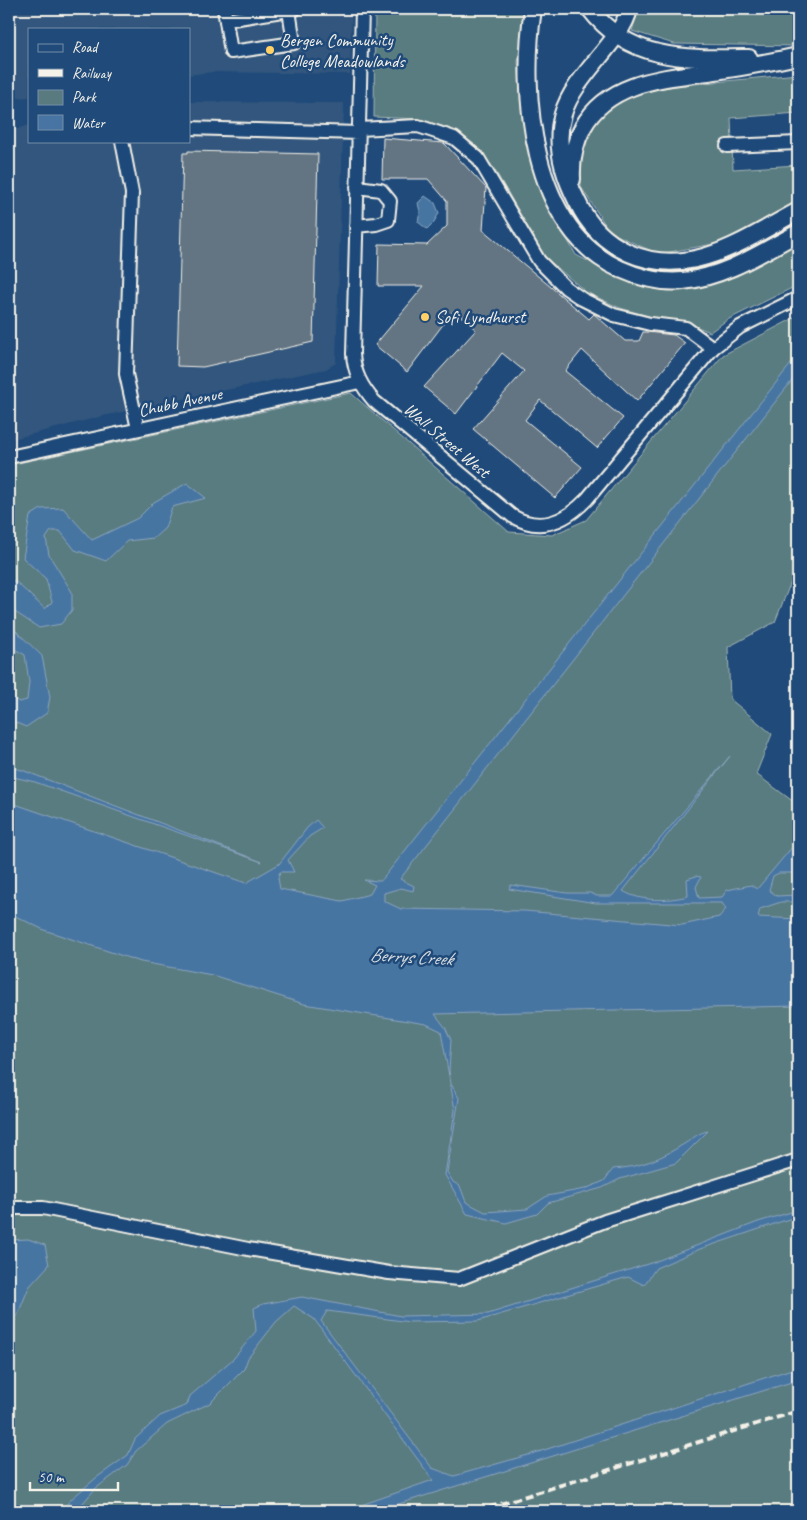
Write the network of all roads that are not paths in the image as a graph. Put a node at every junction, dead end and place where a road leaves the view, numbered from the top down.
1 (292, 9) edge
2 (362, 9) edge
3 (533, 9) edge
4 (590, 9) edge
5 (628, 9) edge
6 (225, 14) edge
7 (614, 35) junction
8 (798, 56) edge
9 (190, 128) edge
10 (359, 131) junction
11 (122, 142) edge
12 (798, 143) edge
13 (727, 146) dead end
14 (357, 187) junction
15 (581, 210) junction
16 (798, 211) edge
17 (356, 226) junction
18 (798, 233) edge
19 (798, 298) edge
20 (713, 348) junction
21 (360, 382) junction
22 (138, 429) junction
23 (9, 456) edge
24 (798, 1160) edge
25 (9, 1208) edge

1 - 6 street
1 - 6 street
2 - 10 street, Wall Street West
3 - 18 main road
4 - 7 main road
5 - 7 main road
7 - 8 main road
7 - 15 main road
8 - 15 main road
9 - 10 street
10 - 14 street, Wall Street West
10 - 20 street
11 - 22 street
12 - 13 street
14 - 17 street, Wall Street West
14 - 17 street
15 - 16 main road
17 - 21 street, Wall Street West
19 - 20 street, Wall Street West
20 - 21 street, Wall Street West
21 - 22 street, Chubb Avenue
22 - 23 street, Chubb Avenue
24 - 25 street

